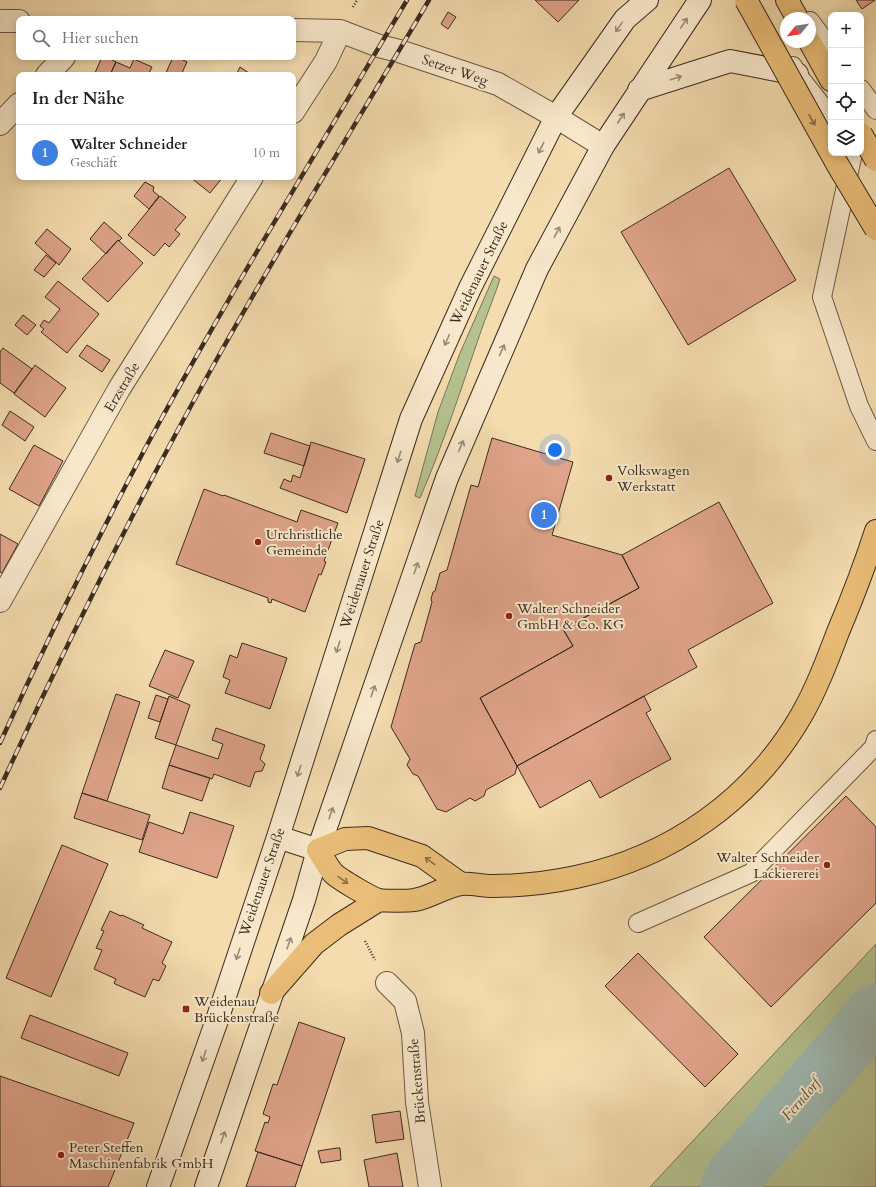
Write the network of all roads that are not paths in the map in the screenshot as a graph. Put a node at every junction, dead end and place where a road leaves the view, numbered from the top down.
1 (647, 0) edge
2 (700, 0) edge
3 (746, 0) edge
4 (757, 0) edge
5 (787, 0) edge
6 (793, 0) edge
7 (794, 12) edge
8 (803, 12) edge
9 (0, 21) edge
10 (16, 21) edge
11 (816, 29) edge
12 (296, 30) edge
13 (340, 31) junction
14 (813, 48) edge
15 (830, 48) edge
16 (61, 60) edge
17 (50, 72) edge
18 (797, 74) junction
19 (828, 75) edge
20 (639, 90) junction
21 (864, 94) edge
22 (16, 107) edge
23 (296, 107) edge
24 (876, 110) edge
25 (828, 112) edge
26 (556, 117) junction
27 (0, 124) edge
28 (864, 139) edge
29 (603, 146) junction
30 (864, 148) edge
31 (876, 150) edge
32 (852, 156) edge
33 (876, 160) edge
34 (250, 180) edge
35 (876, 229) edge
36 (876, 440) edge
37 (876, 531) edge
38 (871, 557) edge
39 (0, 601) edge
40 (876, 740) edge
41 (278, 837) junction
42 (318, 850) junction
43 (461, 884) junction
44 (379, 900) junction
45 (638, 923) dead end
46 (387, 983) road end
47 (271, 992) junction
48 (158, 1187) edge
49 (206, 1187) edge
50 (430, 1187) edge

1 -> 26 main road, Weidenauer Straße
20 -> 2 main road
3 -> 35 highway, bridge
4 - 18 lane
5 - 7 highway
6 - 8 lane
9 - 10 main road
11 - 15 lane
12 - 13 main road, Setzer Weg
13 - 23 main road
13 - 26 main road, Setzer Weg
14 - 19 highway
16 - 17 main road
20 -> 18 main road
18 - 25 lane
29 -> 20 main road
21 - 24 lane
22 - 27 main road
26 - 29 main road, Setzer Weg
26 -> 41 main road, Weidenauer Straße
28 - 33 highway, bridge
42 -> 29 main road
30 - 31 lane
32 - 36 lane
34 - 39 main road, Erzstraße
37 - 38 highway
38 - 43 highway
40 - 45 lane
41 - 42 main road
41 -> 48 main road, Weidenauer Straße
43 -> 42 highway
42 -> 44 highway
47 -> 42 main road
43 - 44 highway
44 - 47 highway
46 - 50 main road, Brückenstraße
49 -> 47 main road

